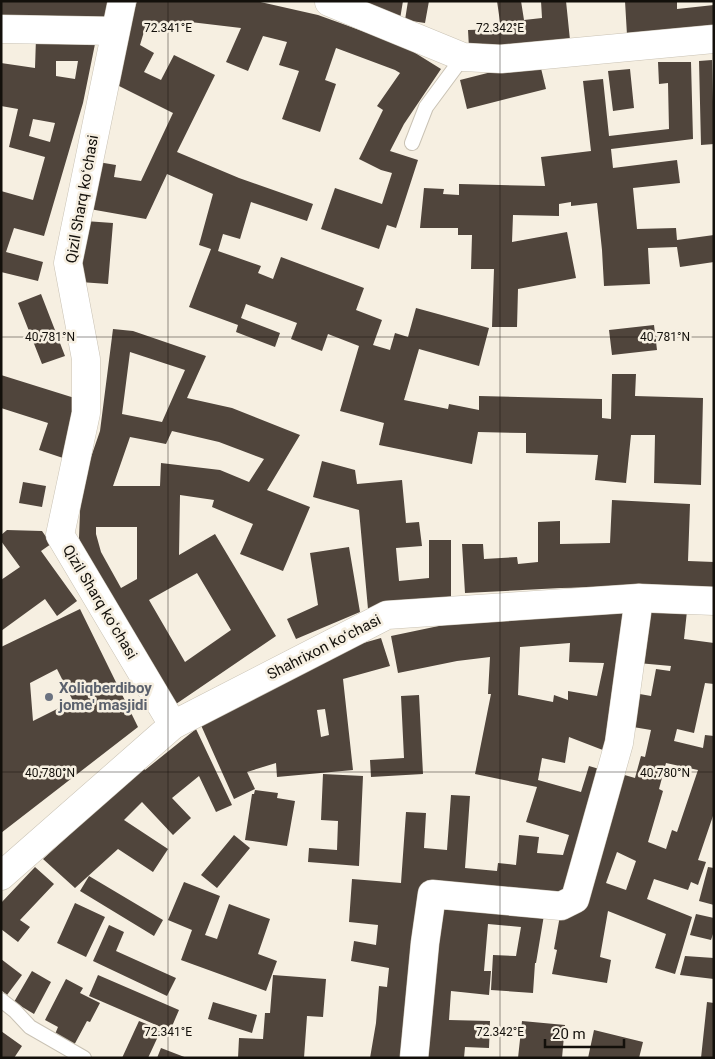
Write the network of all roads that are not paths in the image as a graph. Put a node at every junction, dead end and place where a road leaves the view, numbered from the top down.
1 (122, 1) edge
2 (326, 1) edge
3 (329, 2) edge
4 (1, 29) edge
5 (115, 32) junction
6 (714, 39) edge
7 (463, 57) junction
8 (412, 144) dead end
9 (640, 598) junction
10 (714, 602) edge
11 (173, 725) junction
12 (1, 876) edge
13 (1, 1000) edge
14 (84, 1058) edge
15 (414, 1058) edge

1 - 5 street, Qizil Sharq koʻchasi
2 - 3 street
3 - 7 street
4 - 5 street
5 - 11 street, Qizil Sharq koʻchasi
6 - 7 street
7 - 8 lane
9 - 10 street, Shahrixon koʻchasi
9 - 11 street, Shahrixon koʻchasi
9 - 15 street
11 - 12 street, Shahrixon koʻchasi
13 - 14 lane

